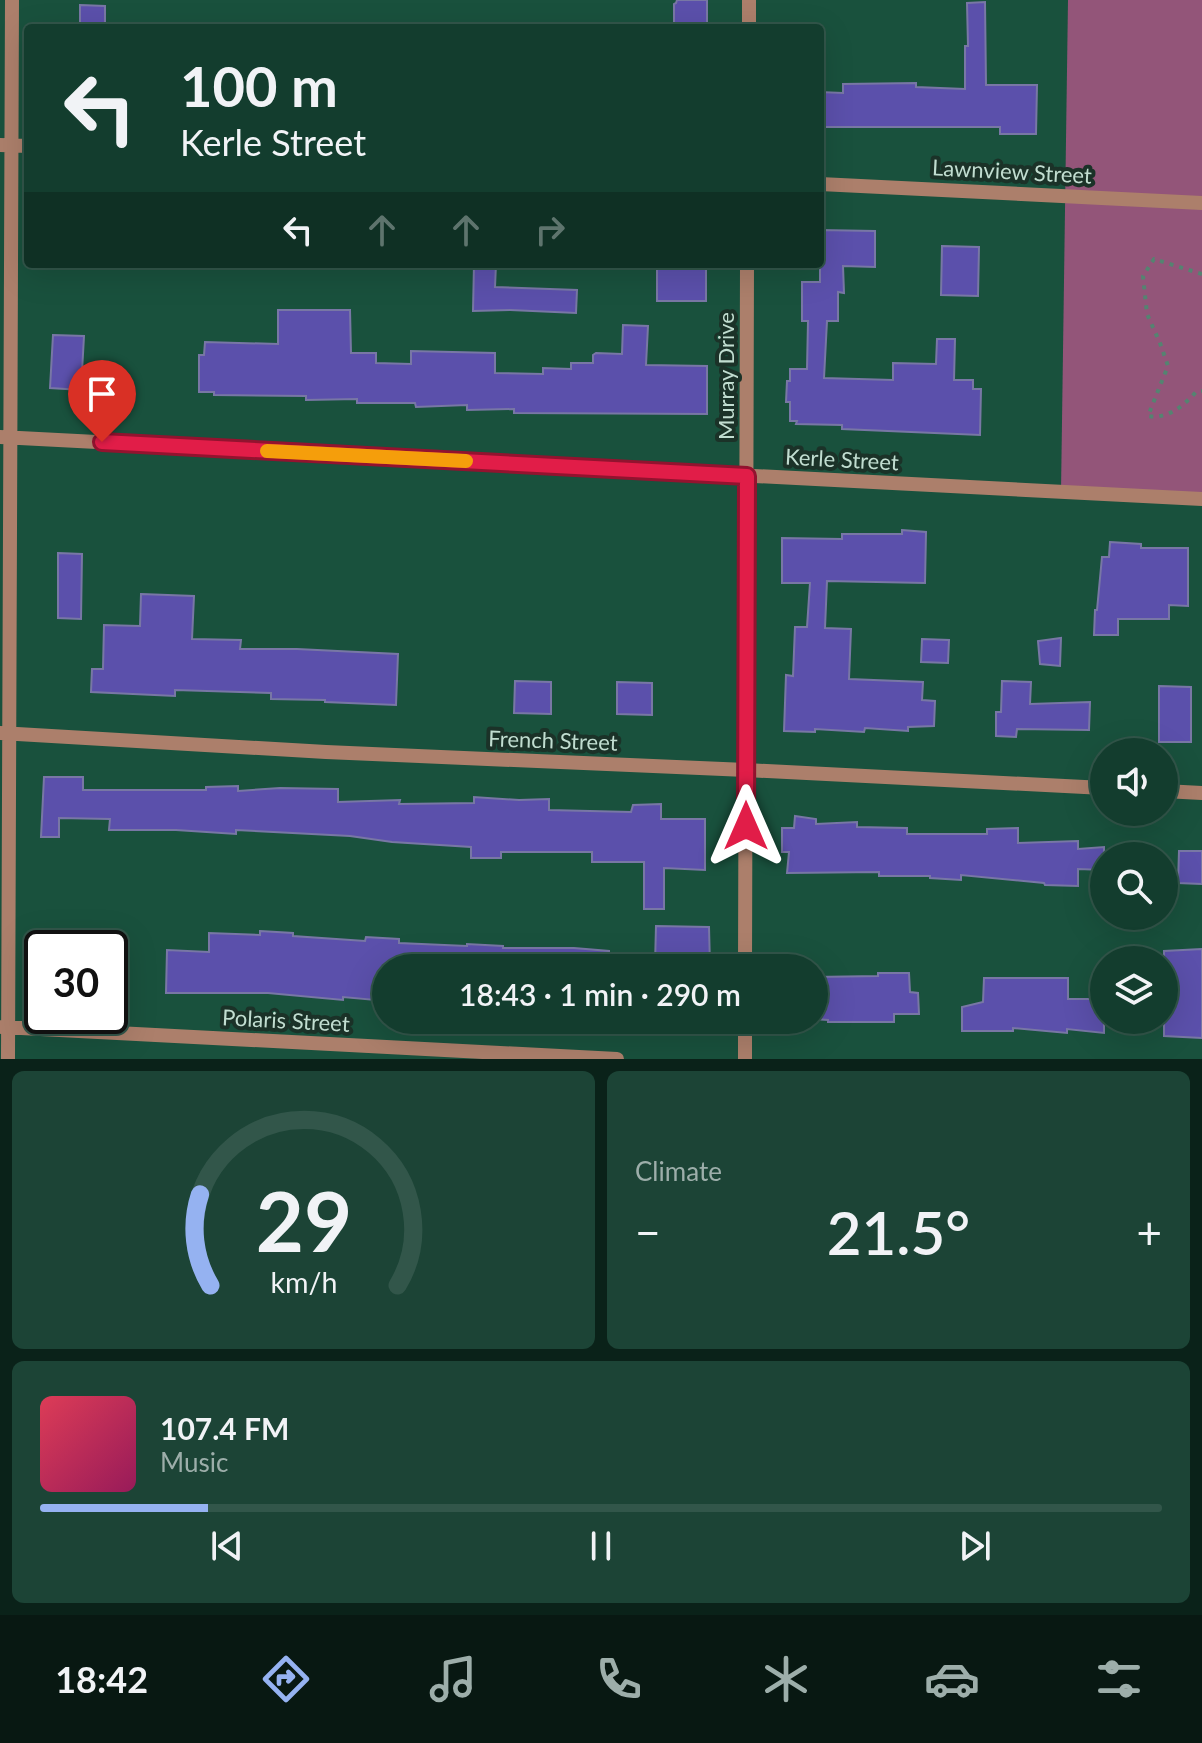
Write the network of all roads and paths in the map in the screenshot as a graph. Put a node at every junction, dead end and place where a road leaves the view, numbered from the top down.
1 (12, 0) edge
2 (749, 0) edge
3 (749, 24) edge
4 (6, 145) edge
5 (824, 184) edge
6 (1202, 203) edge
7 (747, 268) edge
8 (1202, 274) edge
9 (1202, 391) edge
10 (5, 437) edge
11 (747, 476) junction
12 (1202, 499) edge
13 (5, 734) edge
14 (746, 770) junction
15 (1090, 787) edge
16 (1178, 792) edge
17 (1202, 793) edge
18 (745, 954) edge
19 (4, 1027) edge
20 (745, 1034) edge
21 (8, 1059) edge
22 (617, 1059) edge
23 (745, 1059) edge

1 - 4 street
2 - 3 street
4 - 10 street
5 - 6 street, Lawnview Street
7 - 11 street, Murray Drive
8 - 9 path
10 - 11 street, Kerle Street
10 - 13 street
11 - 12 street, Kerle Street
11 - 14 street, Murray Drive
13 - 14 street, French Street
13 - 19 street
14 - 15 street, French Street
14 - 18 street, Murray Drive
16 - 17 street
19 - 21 street
19 - 22 street, Polaris Street
20 - 23 street

